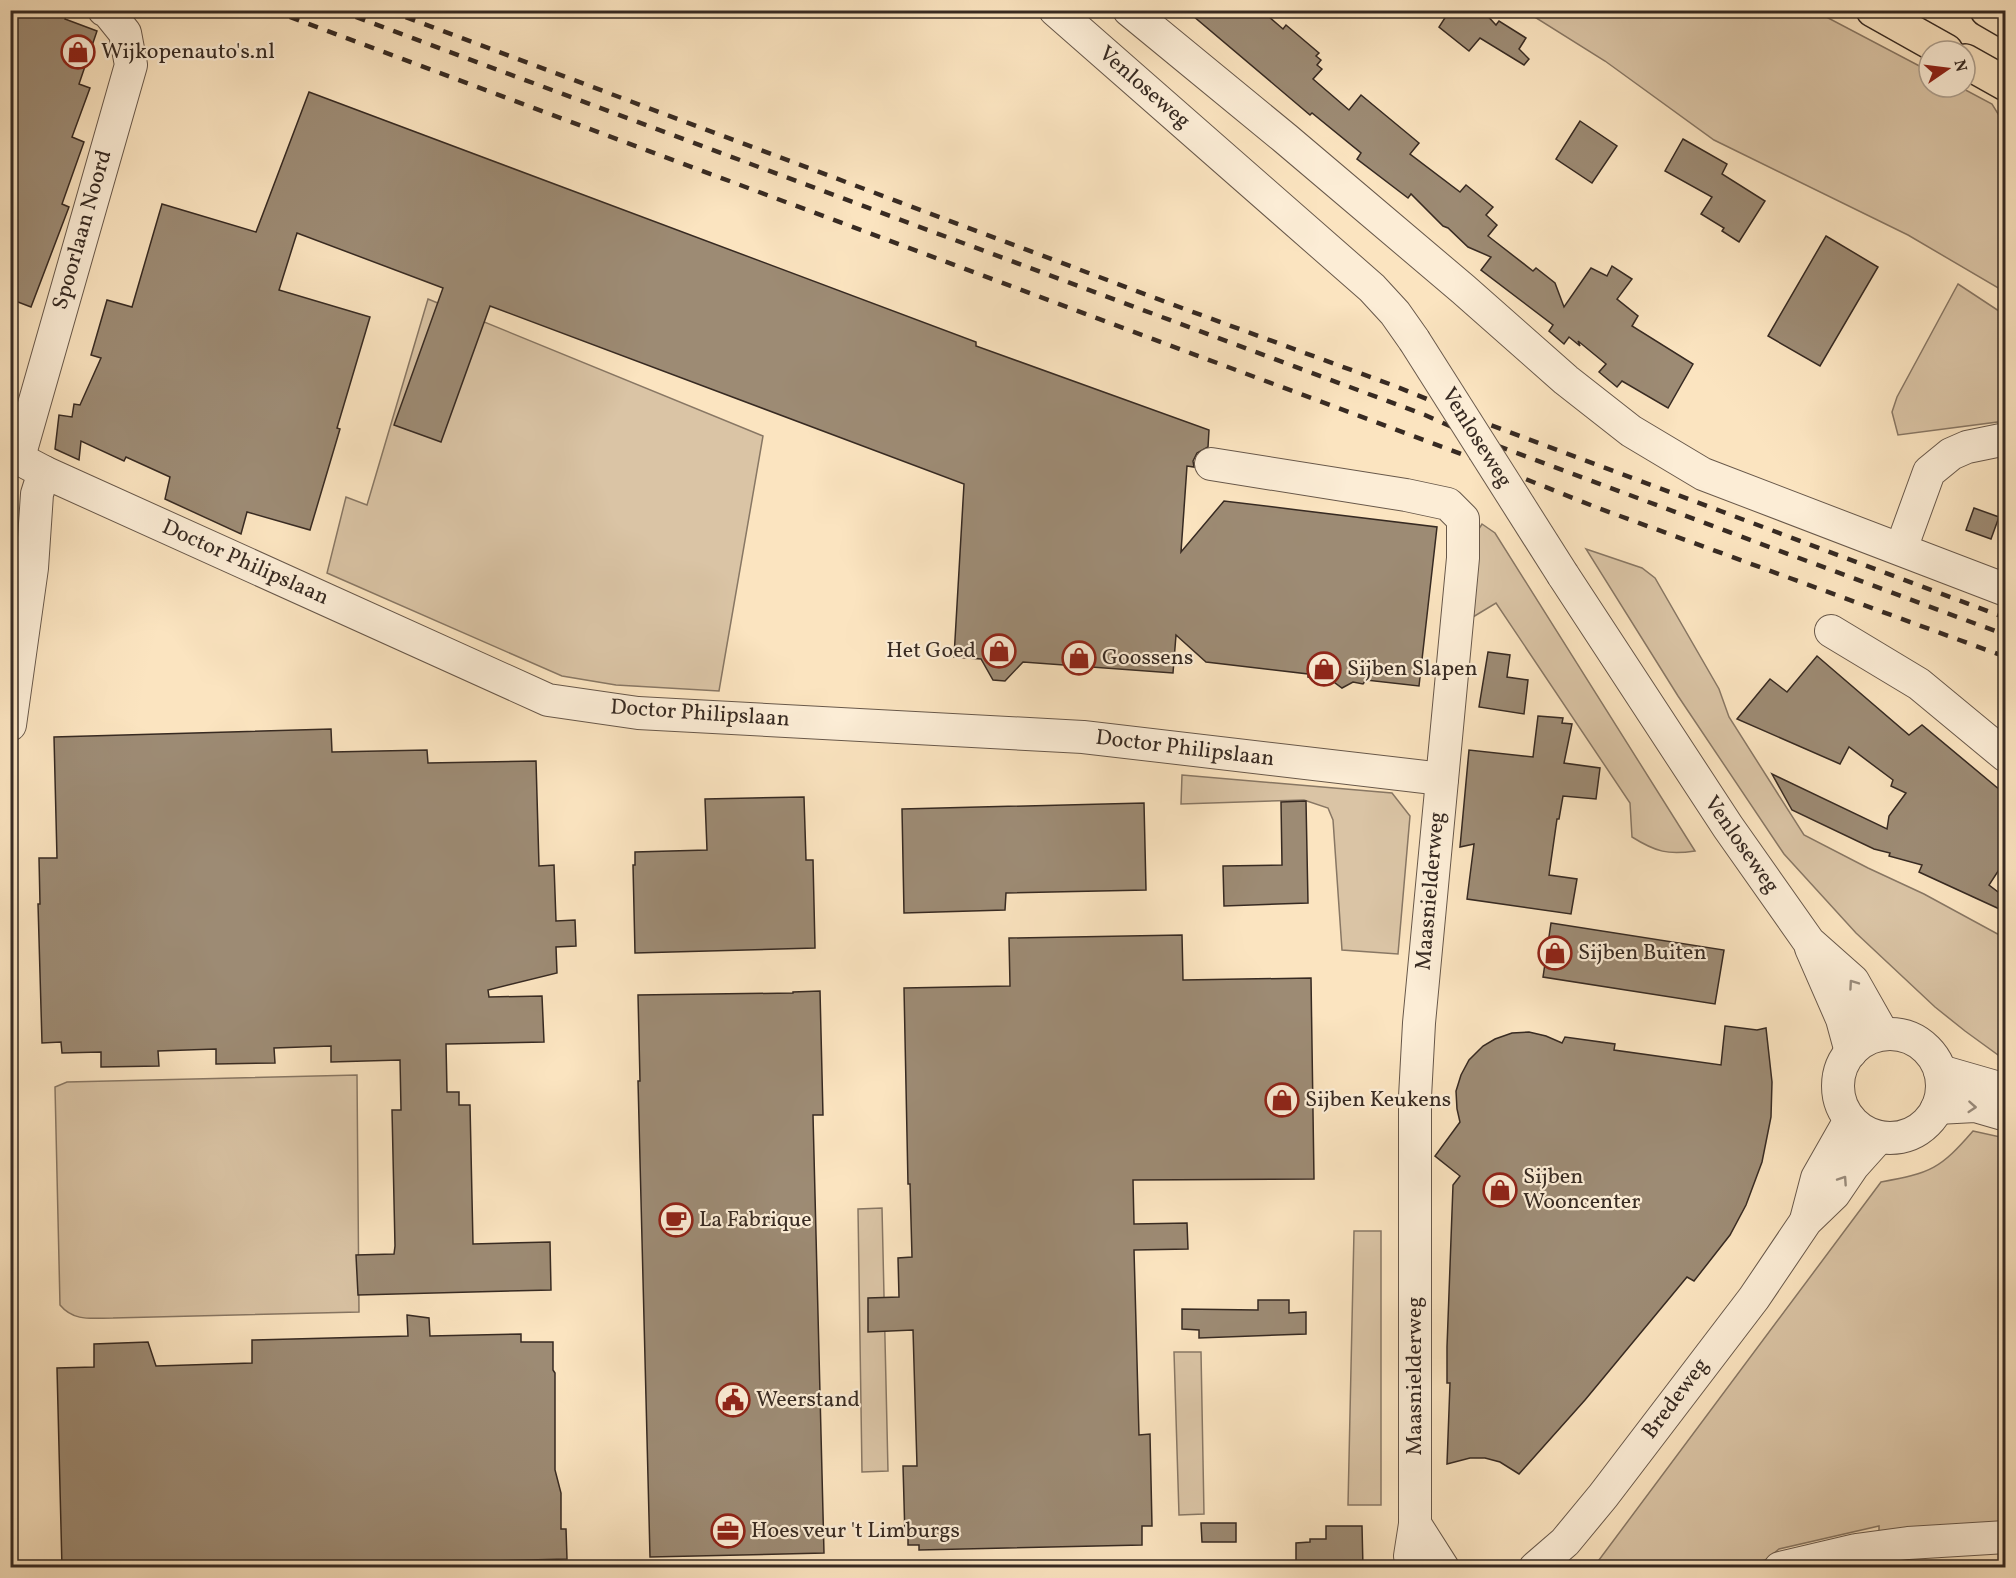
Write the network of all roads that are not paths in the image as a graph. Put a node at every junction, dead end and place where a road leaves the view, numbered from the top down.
1 (104, 10) edge
2 (1055, 10) edge
3 (1129, 10) edge
4 (1873, 10) edge
5 (1987, 10) edge
6 (2006, 21) edge
7 (1925, 39) edge
8 (1977, 68) edge
9 (2006, 84) edge
10 (2006, 440) edge
11 (24, 461) edge
12 (1211, 464) dead end
13 (1901, 549) junction
14 (2006, 590) edge
15 (1831, 632) dead end
16 (10, 725) edge
17 (2006, 756) edge
18 (1442, 779) junction
19 (1809, 942) junction
20 (1883, 1034) junction
21 (1851, 1052) junction
22 (1940, 1071) junction
23 (2006, 1090) edge
24 (1937, 1108) junction
25 (2006, 1115) edge
26 (1850, 1120) junction
27 (1879, 1137) junction
28 (1806, 1221) junction
29 (1415, 1524) junction
30 (2006, 1537) edge
31 (1413, 1568) edge
32 (1443, 1568) edge
33 (1535, 1568) edge
34 (1780, 1568) edge

1 - 11 street, Spoorlaan Noord
2 - 19 street, Venloseweg, bridge
3 - 13 street
4 - 7 main road
5 - 6 main road
8 - 9 main road
10 - 13 street
11 - 16 street, Spoorlaan Noord
11 - 18 street, Doctor Philipslaan
12 - 18 street, Maasnielderweg
13 - 14 street
15 - 17 street
18 - 29 street, Maasnielderweg
20 -> 19 street, Venloseweg
19 - 21 street, Venloseweg
20 - 21 street
20 - 22 street
21 - 26 street
22 - 23 street
22 - 24 street
24 -> 25 street
24 - 27 street
26 - 27 street
26 - 28 street, Bredeweg
28 -> 27 street, Bredeweg
28 - 33 street, Bredeweg
29 - 31 street, Maasnielderweg
29 - 32 street
30 - 34 street

